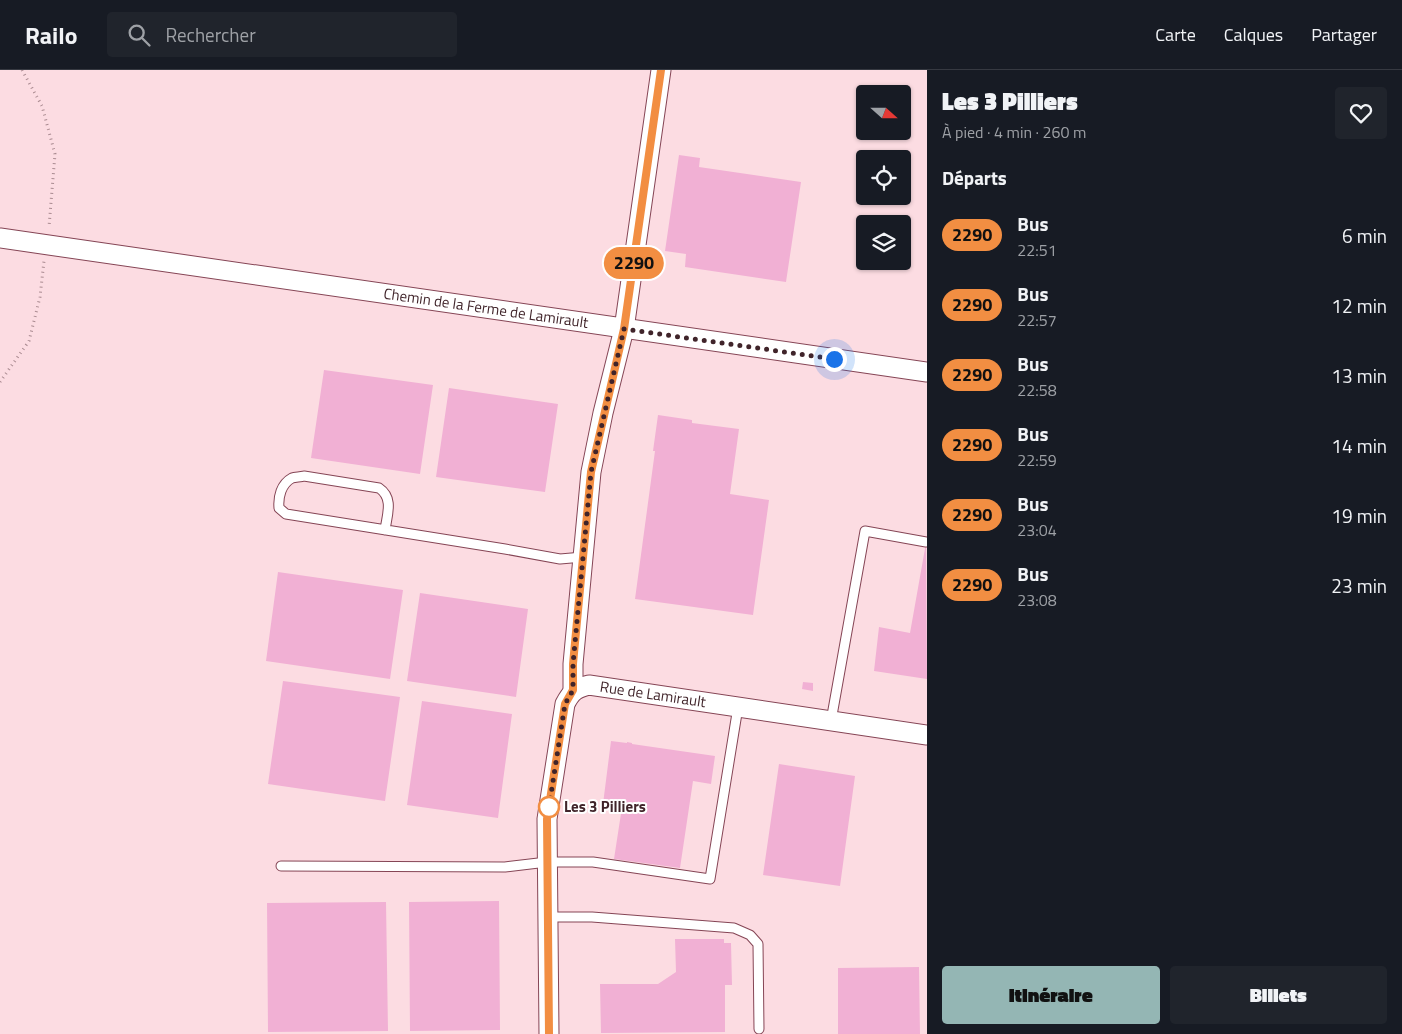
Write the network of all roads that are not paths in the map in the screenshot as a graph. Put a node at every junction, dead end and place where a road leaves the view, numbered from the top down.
1 (662, 70) edge
2 (0, 238) edge
3 (624, 329) junction
4 (927, 372) edge
5 (385, 530) junction
6 (926, 542) edge
7 (583, 557) junction
8 (573, 690) junction
9 (738, 707) junction
10 (831, 721) junction
11 (927, 735) edge
12 (548, 862) junction
13 (281, 866) dead end
14 (548, 917) junction
15 (760, 1029) dead end
16 (549, 1034) edge

1 - 3 street
2 - 3 street, Chemin de la Ferme de Lamirault
3 - 4 street, Chemin de la Ferme de Lamirault
3 - 7 street
5 - 5 lane
5 - 7 lane
6 - 10 lane
7 - 8 street
8 - 9 street, Rue de Lamirault
8 - 12 street
9 - 10 street, Rue de Lamirault
9 - 12 lane
10 - 11 street, Rue de Lamirault
12 - 13 lane
12 - 14 street
14 - 15 lane
14 - 16 street

